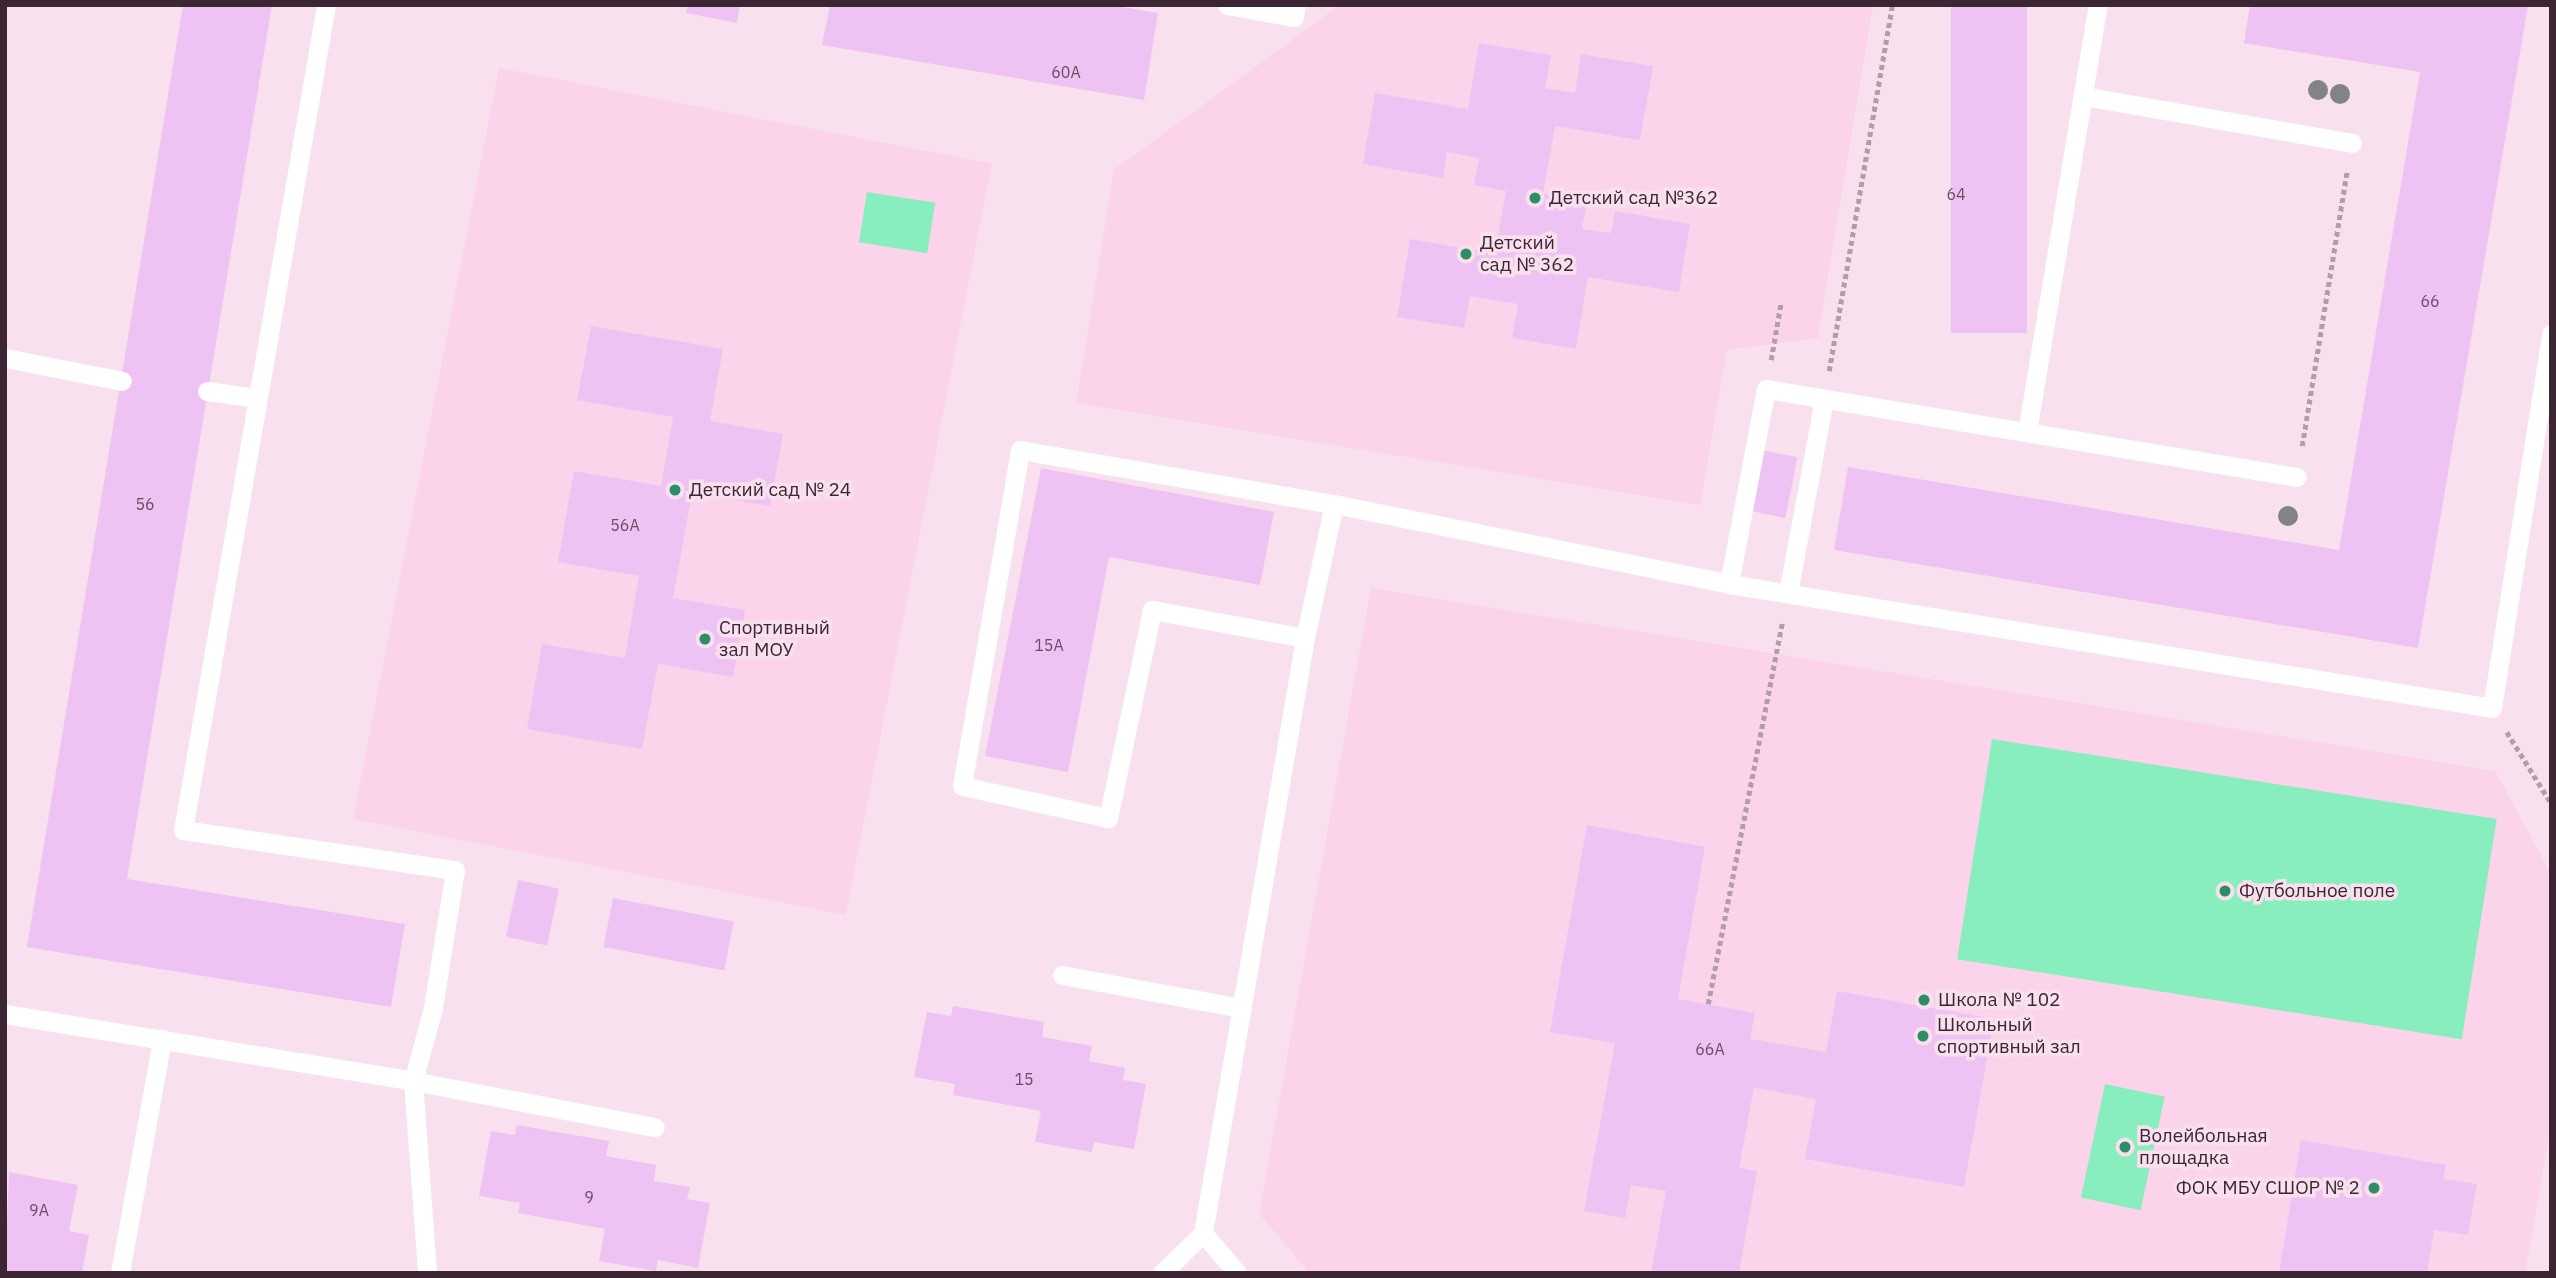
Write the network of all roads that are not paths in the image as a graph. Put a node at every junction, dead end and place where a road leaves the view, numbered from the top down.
1 (326, 5) edge
2 (1227, 5) edge
3 (1296, 5) edge
4 (2098, 5) edge
5 (2083, 96) junction
6 (2352, 143) road end
7 (2551, 334) edge
8 (5, 358) edge
9 (122, 381) dead end
10 (207, 391) dead end
11 (257, 398) junction
12 (1824, 399) junction
13 (2027, 432) junction
14 (2297, 477) road end
15 (1334, 504) junction
16 (1729, 584) junction
17 (1788, 593) junction
18 (1305, 638) junction
19 (1062, 975) dead end
20 (1241, 1008) junction
21 (5, 1014) edge
22 (162, 1039) junction
23 (413, 1081) junction
24 (655, 1127) dead end
25 (1203, 1233) junction
26 (120, 1273) edge
27 (427, 1273) edge
28 (1162, 1273) edge
29 (1237, 1273) edge

1 - 11 lane
2 - 3 lane
4 - 5 lane
5 - 6 lane
5 - 13 lane
7 - 17 lane
8 - 9 lane
10 - 11 lane
11 - 23 lane
12 - 13 lane
12 - 16 lane
12 - 17 lane
13 - 14 lane
15 - 16 lane
15 - 18 lane
15 - 18 lane
16 - 17 lane
18 - 20 lane
19 - 20 lane
20 - 25 lane
21 - 22 lane
22 - 23 lane
22 - 26 lane
23 - 24 lane
23 - 27 lane
25 - 28 lane
25 - 29 lane

